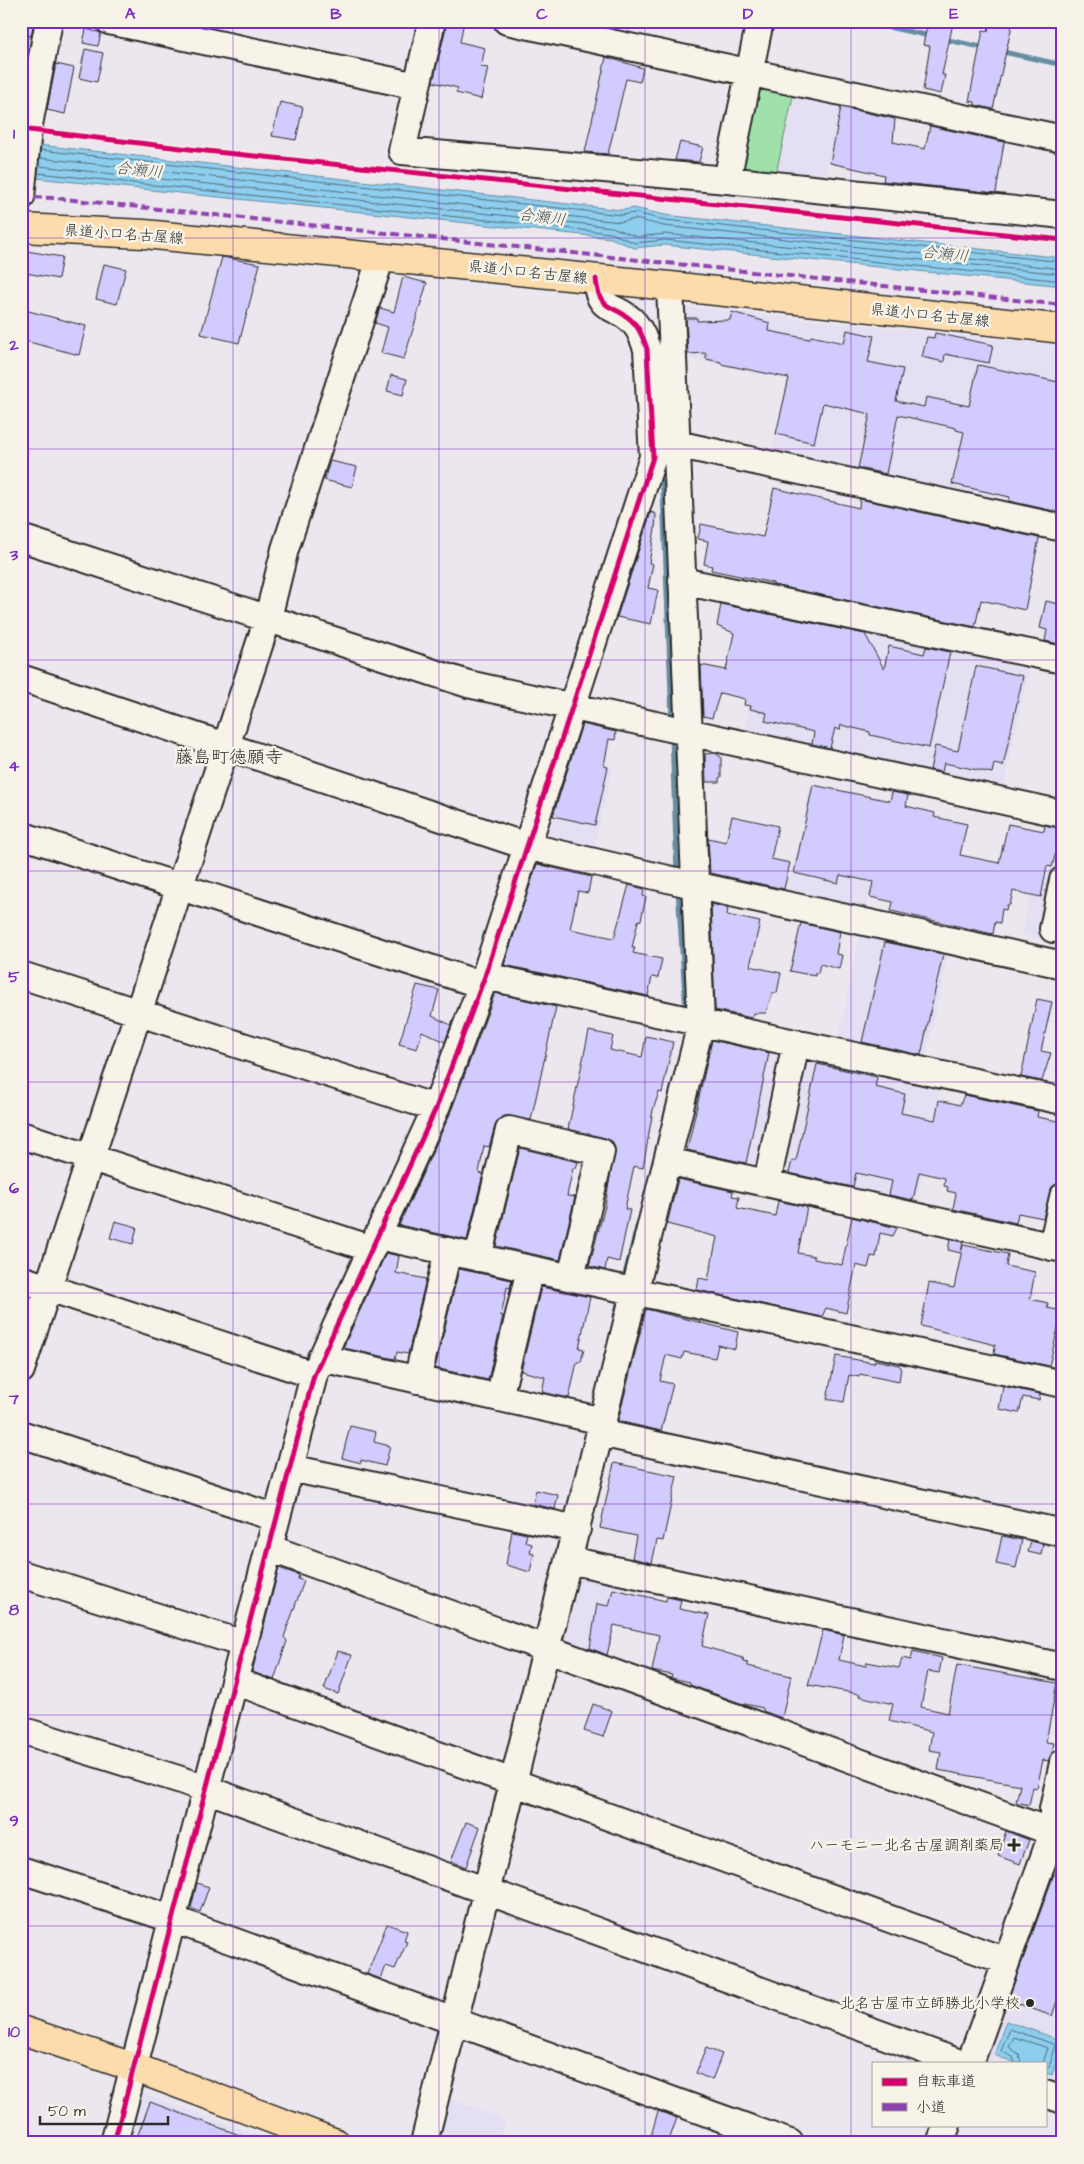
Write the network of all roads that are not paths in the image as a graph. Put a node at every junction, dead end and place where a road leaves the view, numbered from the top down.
1 (48, 21) edge
2 (109, 21) edge
3 (432, 21) edge
4 (507, 21) edge
5 (760, 21) edge
6 (750, 72) junction
7 (417, 86) junction
8 (1063, 139) edge
9 (727, 180) junction
10 (22, 191) edge
11 (21, 197) edge
12 (1063, 215) edge
13 (21, 228) edge
14 (381, 257) junction
15 (596, 279) junction
16 (670, 286) junction
17 (1063, 329) edge
18 (676, 444) junction
19 (1063, 528) edge
20 (21, 538) edge
21 (682, 580) junction
22 (268, 618) junction
23 (1063, 660) edge
24 (21, 678) edge
25 (572, 706) junction
26 (678, 729) junction
27 (225, 745) junction
28 (1063, 814) edge
29 (21, 834) edge
30 (526, 846) junction
31 (1063, 880) edge
32 (684, 883) junction
33 (180, 886) junction
34 (1053, 929) dead end
35 (1063, 964) edge
36 (21, 975) edge
37 (483, 980) junction
38 (139, 1012) junction
39 (691, 1020) junction
40 (796, 1043) junction
41 (1063, 1101) edge
42 (436, 1108) junction
43 (21, 1135) edge
44 (91, 1157) junction
45 (667, 1160) junction
46 (767, 1183) junction
47 (1063, 1197) edge
48 (375, 1243) junction
49 (1058, 1248) edge
50 (448, 1251) junction
51 (478, 1258) junction
52 (530, 1269) junction
53 (571, 1277) junction
54 (21, 1279) edge
55 (50, 1288) junction
56 (627, 1289) junction
57 (317, 1367) junction
58 (21, 1370) edge
59 (417, 1380) junction
60 (1063, 1384) edge
61 (498, 1398) junction
62 (597, 1423) junction
63 (21, 1434) edge
64 (290, 1468) junction
65 (276, 1518) junction
66 (569, 1527) junction
67 (1063, 1533) edge
68 (269, 1548) junction
69 (569, 1560) junction
70 (21, 1574) edge
71 (244, 1644) junction
72 (540, 1646) junction
73 (1063, 1667) edge
74 (234, 1681) junction
75 (21, 1730) edge
76 (1063, 1763) edge
77 (506, 1780) junction
78 (207, 1790) junction
79 (1058, 1834) edge
80 (21, 1870) edge
81 (479, 1890) junction
82 (172, 1919) junction
83 (1006, 1961) junction
84 (448, 2019) junction
85 (21, 2030) edge
86 (957, 2062) edge
87 (970, 2062) edge
88 (133, 2067) junction
89 (1046, 2094) edge
90 (1063, 2100) edge
91 (947, 2126) edge
92 (306, 2137) edge
93 (114, 2143) edge
94 (336, 2143) edge
95 (424, 2143) edge
96 (790, 2143) edge
97 (940, 2143) edge

1 - 10 street
2 - 7 street
3 - 7 street
4 - 6 street
5 - 6 street
6 - 8 street
6 - 9 street
7 - 9 street
9 - 12 street
10 - 11 street
13 - 14 main road, 県道小口名古屋線
14 - 15 main road, 県道小口名古屋線
14 - 22 street
15 - 16 main road, 県道小口名古屋線
15 - 25 street
16 - 17 main road, 県道小口名古屋線
16 - 18 street
18 - 19 street
18 - 21 street
20 - 22 street
21 - 23 street
21 - 26 street
22 - 25 street
22 - 27 street
24 - 27 street
25 - 26 street
25 - 30 street
26 - 28 street
26 - 32 street
27 - 30 street
27 - 33 street
29 - 33 street
30 - 32 street
30 - 37 street
31 - 34 street
32 - 35 street
32 - 39 street
33 - 37 street
33 - 38 street
36 - 38 street
37 - 39 street
37 - 42 street
38 - 42 street
38 - 44 street
39 - 40 street
39 - 45 street
40 - 41 street
40 - 46 street
42 - 48 street
43 - 44 street
44 - 48 street
44 - 55 street
45 - 46 street
45 - 56 street
46 - 49 street
47 - 49 street
48 - 50 street
48 - 57 street
50 - 51 street
50 - 59 street
51 - 52 street
51 - 53 street
52 - 53 street
52 - 61 street
53 - 56 street
54 - 55 street
55 - 57 street
55 - 58 street
56 - 60 street
56 - 62 street
57 - 59 street
57 - 64 street
59 - 61 street
61 - 62 street
62 - 66 street
62 - 67 street
63 - 65 street
64 - 65 street
64 - 66 street
65 - 68 street
66 - 69 street
68 - 71 street
68 - 72 street
69 - 72 street
69 - 73 street
70 - 71 street
71 - 74 street
72 - 77 street
72 - 79 street
74 - 77 street
74 - 78 street
75 - 78 street
76 - 79 street
77 - 81 street
77 - 83 street
78 - 81 street
78 - 82 street
79 - 83 street
80 - 82 street
81 - 84 street
81 - 86 street
82 - 84 street
82 - 88 street
83 - 87 street
84 - 95 street
84 - 96 street
85 - 88 main road
88 - 92 main road
88 - 93 street
89 - 90 street
91 - 97 street
92 - 94 main road

